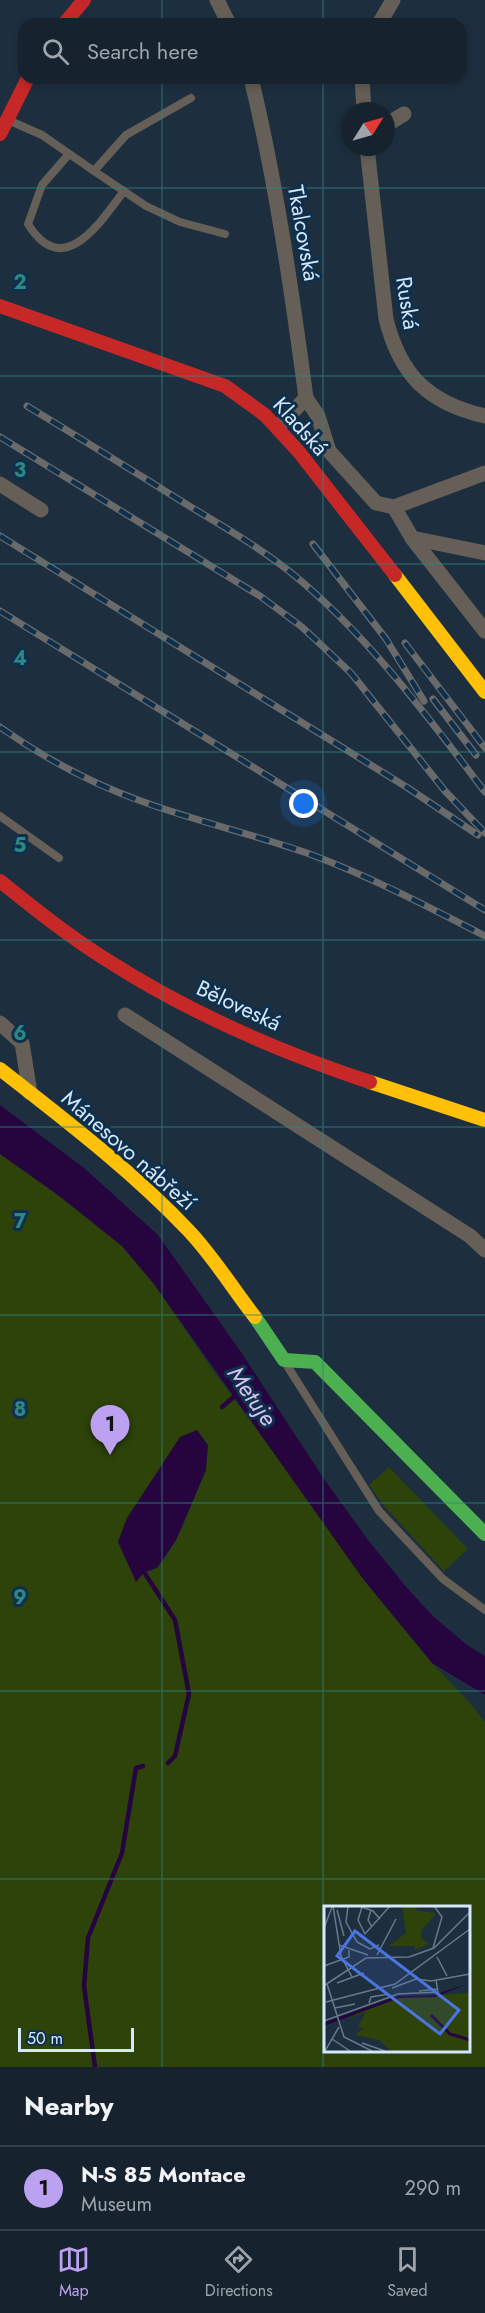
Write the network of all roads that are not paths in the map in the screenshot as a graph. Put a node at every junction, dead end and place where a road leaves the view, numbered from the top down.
1 (84, 0) edge
2 (217, 0) edge
3 (393, 0) edge
4 (69, 18) edge
5 (226, 18) edge
6 (382, 18) edge
7 (24, 84) edge
8 (252, 84) edge
9 (362, 84) edge
10 (190, 98) dead end
11 (363, 102) edge
12 (404, 114) dead end
13 (3, 117) edge
14 (395, 120) edge
15 (0, 134) edge
16 (69, 154) junction
17 (368, 156) edge
18 (93, 171) junction
19 (124, 191) junction
20 (225, 234) dead end
21 (0, 306) edge
22 (306, 398) junction
23 (485, 416) edge
24 (278, 427) junction
25 (485, 473) edge
26 (0, 484) edge
27 (394, 507) junction
28 (41, 510) dead end
29 (412, 538) junction
30 (485, 553) edge
31 (485, 631) edge
32 (485, 692) edge
33 (0, 816) edge
34 (59, 858) dead end
35 (0, 881) edge
36 (125, 1015) dead end
37 (0, 1023) edge
38 (0, 1069) edge
39 (30, 1093) junction
40 (485, 1120) edge
41 (485, 1251) edge
42 (284, 1360) junction
43 (485, 1534) edge
44 (485, 1610) edge

1 - 4 main road
2 - 5 street
3 - 6 street
7 - 13 main road
8 - 22 street, Tkalcovská
9 - 11 street
10 - 18 lane
12 - 14 street
13 - 15 main road
13 - 16 lane
16 - 18 lane
16 - 19 lane
17 - 23 street, Ruská
18 - 19 lane
19 - 20 lane
21 - 24 main road, Kladská
22 - 24 street
22 - 27 street, Tkalcovská
24 - 32 main road, Kladská
25 - 27 street
26 - 28 street
27 - 29 street
29 - 30 street
29 - 31 street
33 - 34 lane
35 - 40 main road, Běloveská
36 - 41 street
37 - 39 street
38 - 39 main road, Mánesovo nábřeží
39 - 42 main road, Mánesovo nábřeží
42 - 43 main road
42 - 44 lane, Mánesovo nábřeží

